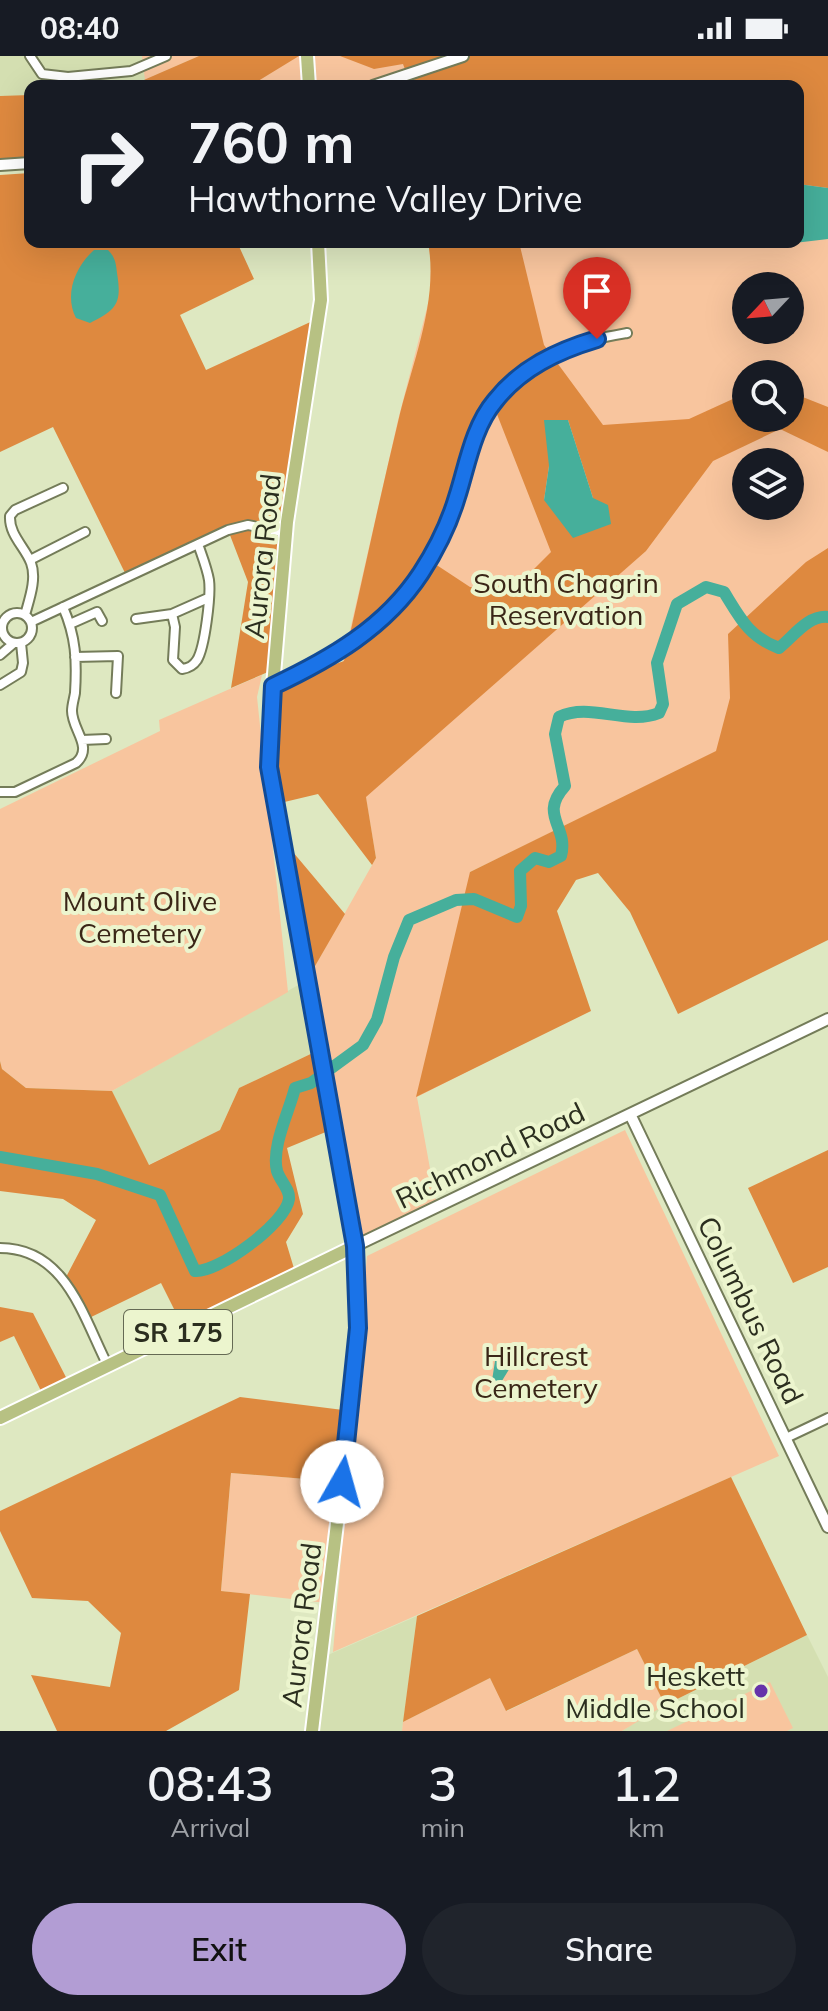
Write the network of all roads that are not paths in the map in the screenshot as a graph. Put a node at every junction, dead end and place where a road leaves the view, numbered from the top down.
1 (30, 56) edge
2 (166, 56) edge
3 (307, 56) edge
4 (463, 56) edge
5 (309, 80) edge
6 (391, 80) edge
7 (24, 163) edge
8 (0, 165) edge
9 (318, 248) edge
10 (627, 333) dead end
11 (63, 488) dead end
12 (85, 532) dead end
13 (286, 533) junction
14 (198, 544) junction
15 (30, 560) junction
16 (208, 598) junction
17 (63, 607) junction
18 (172, 614) junction
19 (28, 619) junction
20 (136, 619) dead end
21 (2, 621) edge
22 (102, 621) dead end
23 (70, 624) junction
24 (17, 643) junction
25 (112, 644) dead end
26 (0, 655) edge
27 (111, 656) junction
28 (75, 657) junction
29 (0, 685) edge
30 (273, 686) junction
31 (116, 693) dead end
32 (106, 739) dead end
33 (82, 740) junction
34 (0, 792) edge
35 (828, 1019) edge
36 (630, 1114) junction
37 (355, 1246) junction
38 (0, 1248) edge
39 (108, 1366) junction
40 (0, 1418) edge
41 (828, 1418) edge
42 (786, 1438) junction
43 (828, 1527) edge
44 (312, 1731) edge

1 - 2 street
3 - 5 main road
4 - 6 street
7 - 8 street
9 - 13 main road, Aurora Road
10 - 30 street
11 - 15 street
12 - 15 street
13 - 14 street
13 - 30 main road, Aurora Road
14 - 16 street
14 - 17 street
15 - 19 street
16 - 18 street
16 - 18 street
17 - 19 street
17 - 23 street
18 - 20 street
19 - 21 street
19 - 24 street
21 - 24 street
22 - 23 street
23 - 28 street
24 - 26 street
24 - 29 street
25 - 27 street
27 - 28 street
27 - 31 street
28 - 33 street
30 - 37 main road, Aurora Road
32 - 33 street
33 - 34 street
35 - 36 street, Richmond Road
36 - 37 street, Richmond Road
36 - 42 street, Columbus Road
37 - 39 main road, Richmond Road / SR 175
37 - 44 main road, Aurora Road
38 - 39 street
39 - 40 main road, Richmond Road / SR 175
41 - 42 street
42 - 43 street, Columbus Road

